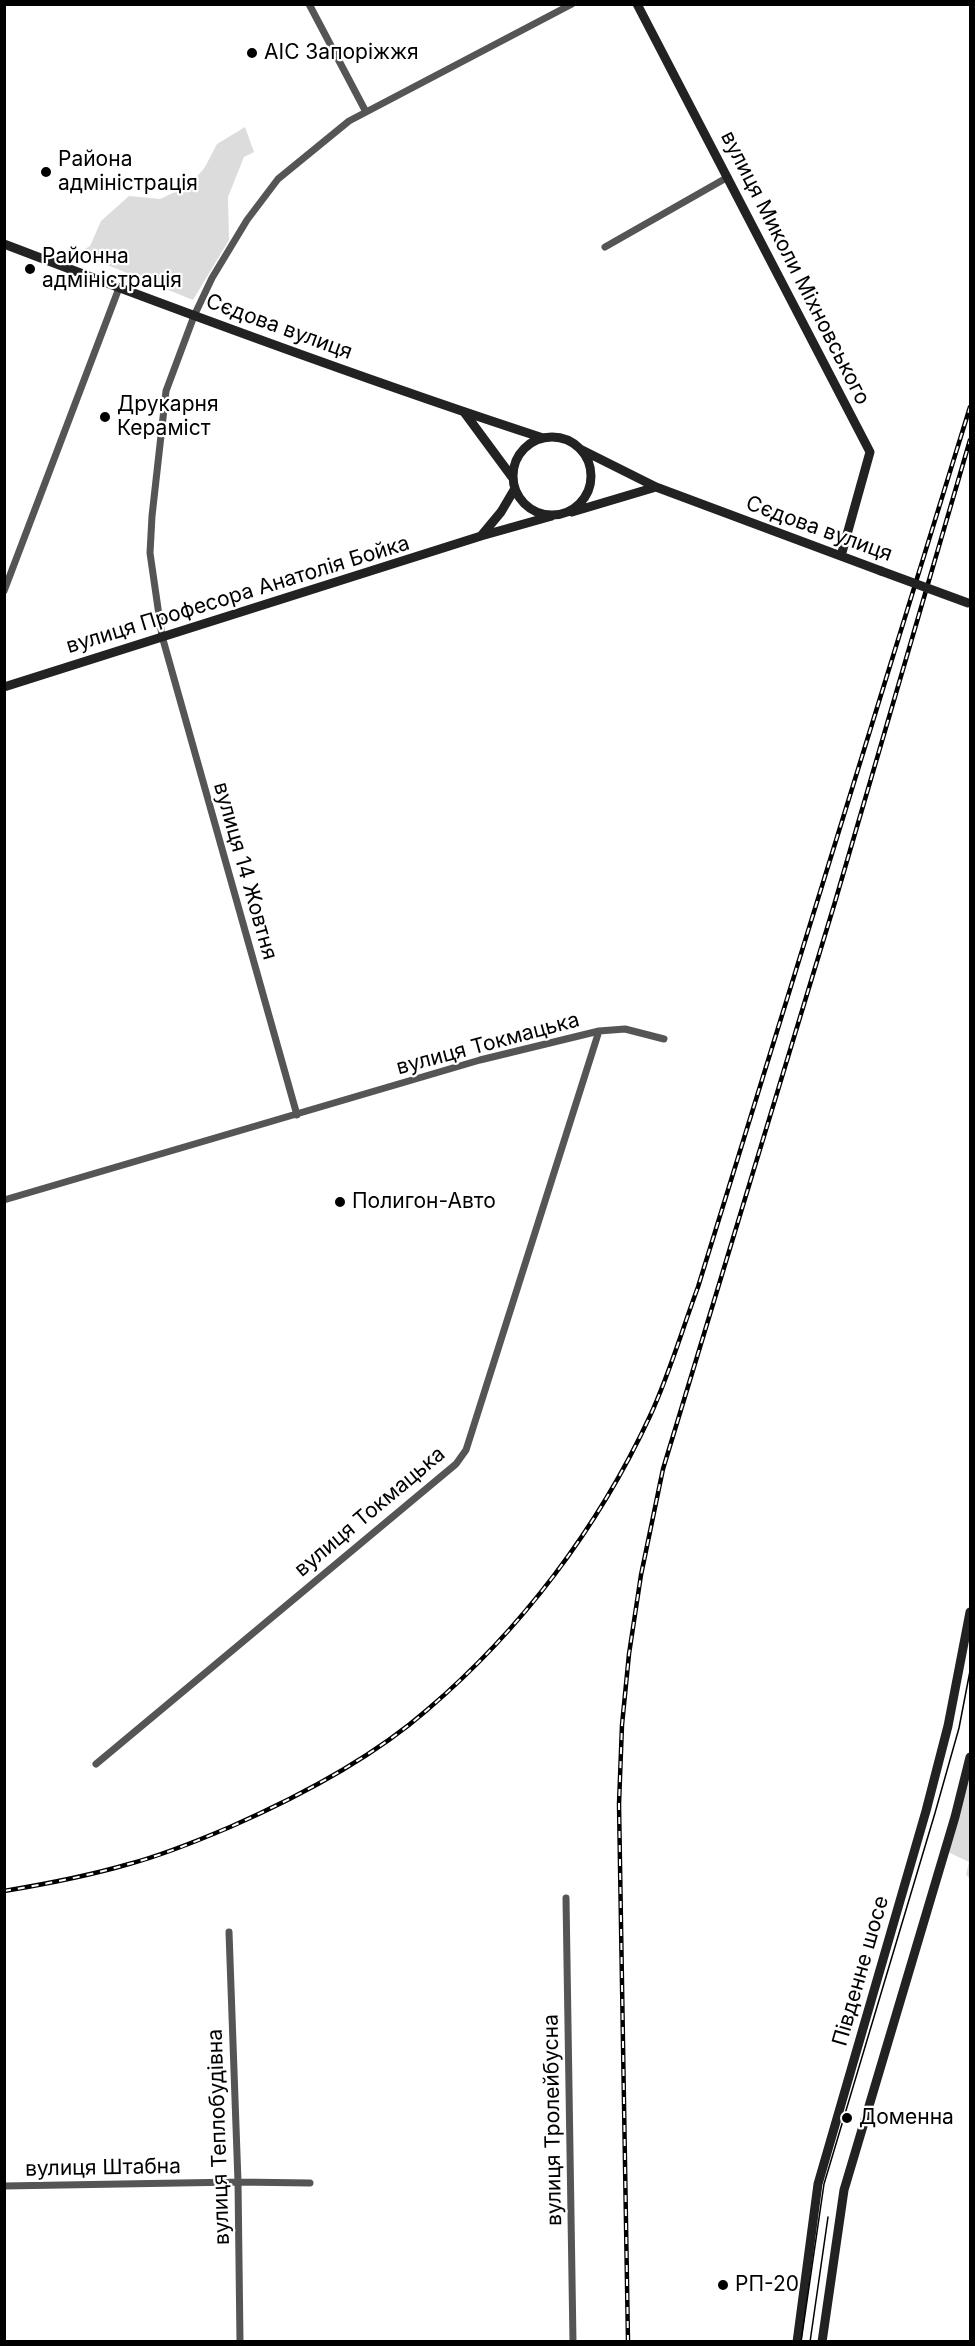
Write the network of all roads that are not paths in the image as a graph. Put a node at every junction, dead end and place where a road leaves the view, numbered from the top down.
1 (309, 4) edge
2 (572, 4) edge
3 (637, 4) edge
4 (366, 112) junction
5 (728, 177) junction
6 (4, 244) edge
7 (605, 247) dead end
8 (119, 288) junction
9 (194, 316) junction
10 (464, 412) junction
11 (543, 438) junction
12 (580, 449) junction
13 (512, 477) junction
14 (656, 487) junction
15 (514, 489) junction
16 (564, 514) junction
17 (552, 516) junction
18 (481, 536) junction
19 (841, 556) junction
20 (4, 591) edge
21 (969, 604) edge
22 (162, 636) junction
23 (4, 687) edge
24 (599, 1031) junction
25 (664, 1039) dead end
26 (297, 1115) junction
27 (4, 1200) edge
28 (970, 1612) edge
29 (970, 1757) edge
30 (96, 1764) dead end
31 (566, 1898) dead end
32 (229, 1932) dead end
33 (238, 2182) junction
34 (310, 2183) dead end
35 (4, 2186) edge
36 (240, 2342) edge
37 (573, 2342) edge
38 (797, 2342) edge
39 (822, 2342) edge

1 - 4 street
2 - 4 street, вулиця 14 Жовтня
3 - 5 main road, вулиця Миколи Міхновського
4 - 9 street, вулиця 14 Жовтня
5 - 7 street
5 - 19 main road, вулиця Миколи Міхновського
6 - 8 main road, Сєдова вулиця
8 - 9 main road, Сєдова вулиця
8 - 20 street
9 - 10 main road, Сєдова вулиця
9 - 22 street, вулиця 14 Жовтня
10 - 11 main road, Сєдова вулиця
10 - 13 main road
11 - 12 main road
11 - 13 main road
12 - 14 main road, Сєдова вулиця
12 - 16 main road
13 - 15 main road
14 - 16 main road
14 - 19 main road, Сєдова вулиця
15 - 17 main road
15 - 18 main road
16 - 17 main road
17 - 18 main road, вулиця Професора Анатолія Бойка
18 - 22 main road, вулиця Професора Анатолія Бойка
19 - 21 main road, Сєдова вулиця, bridge
22 - 23 main road, вулиця Професора Анатолія Бойка
22 - 26 street, вулиця 14 Жовтня
24 - 25 street, вулиця Токмацька
24 - 26 street, вулиця Токмацька
24 - 30 street, вулиця Токмацька
26 - 27 street, вулиця Токмацька
28 - 38 main road, Південне шосе
29 - 39 main road
31 - 37 street, вулиця Тролейбусна
32 - 33 street, вулиця Теплобудівна
33 - 34 street, вулиця Штабна
33 - 35 street, вулиця Штабна
33 - 36 street, вулиця Теплобудівна

